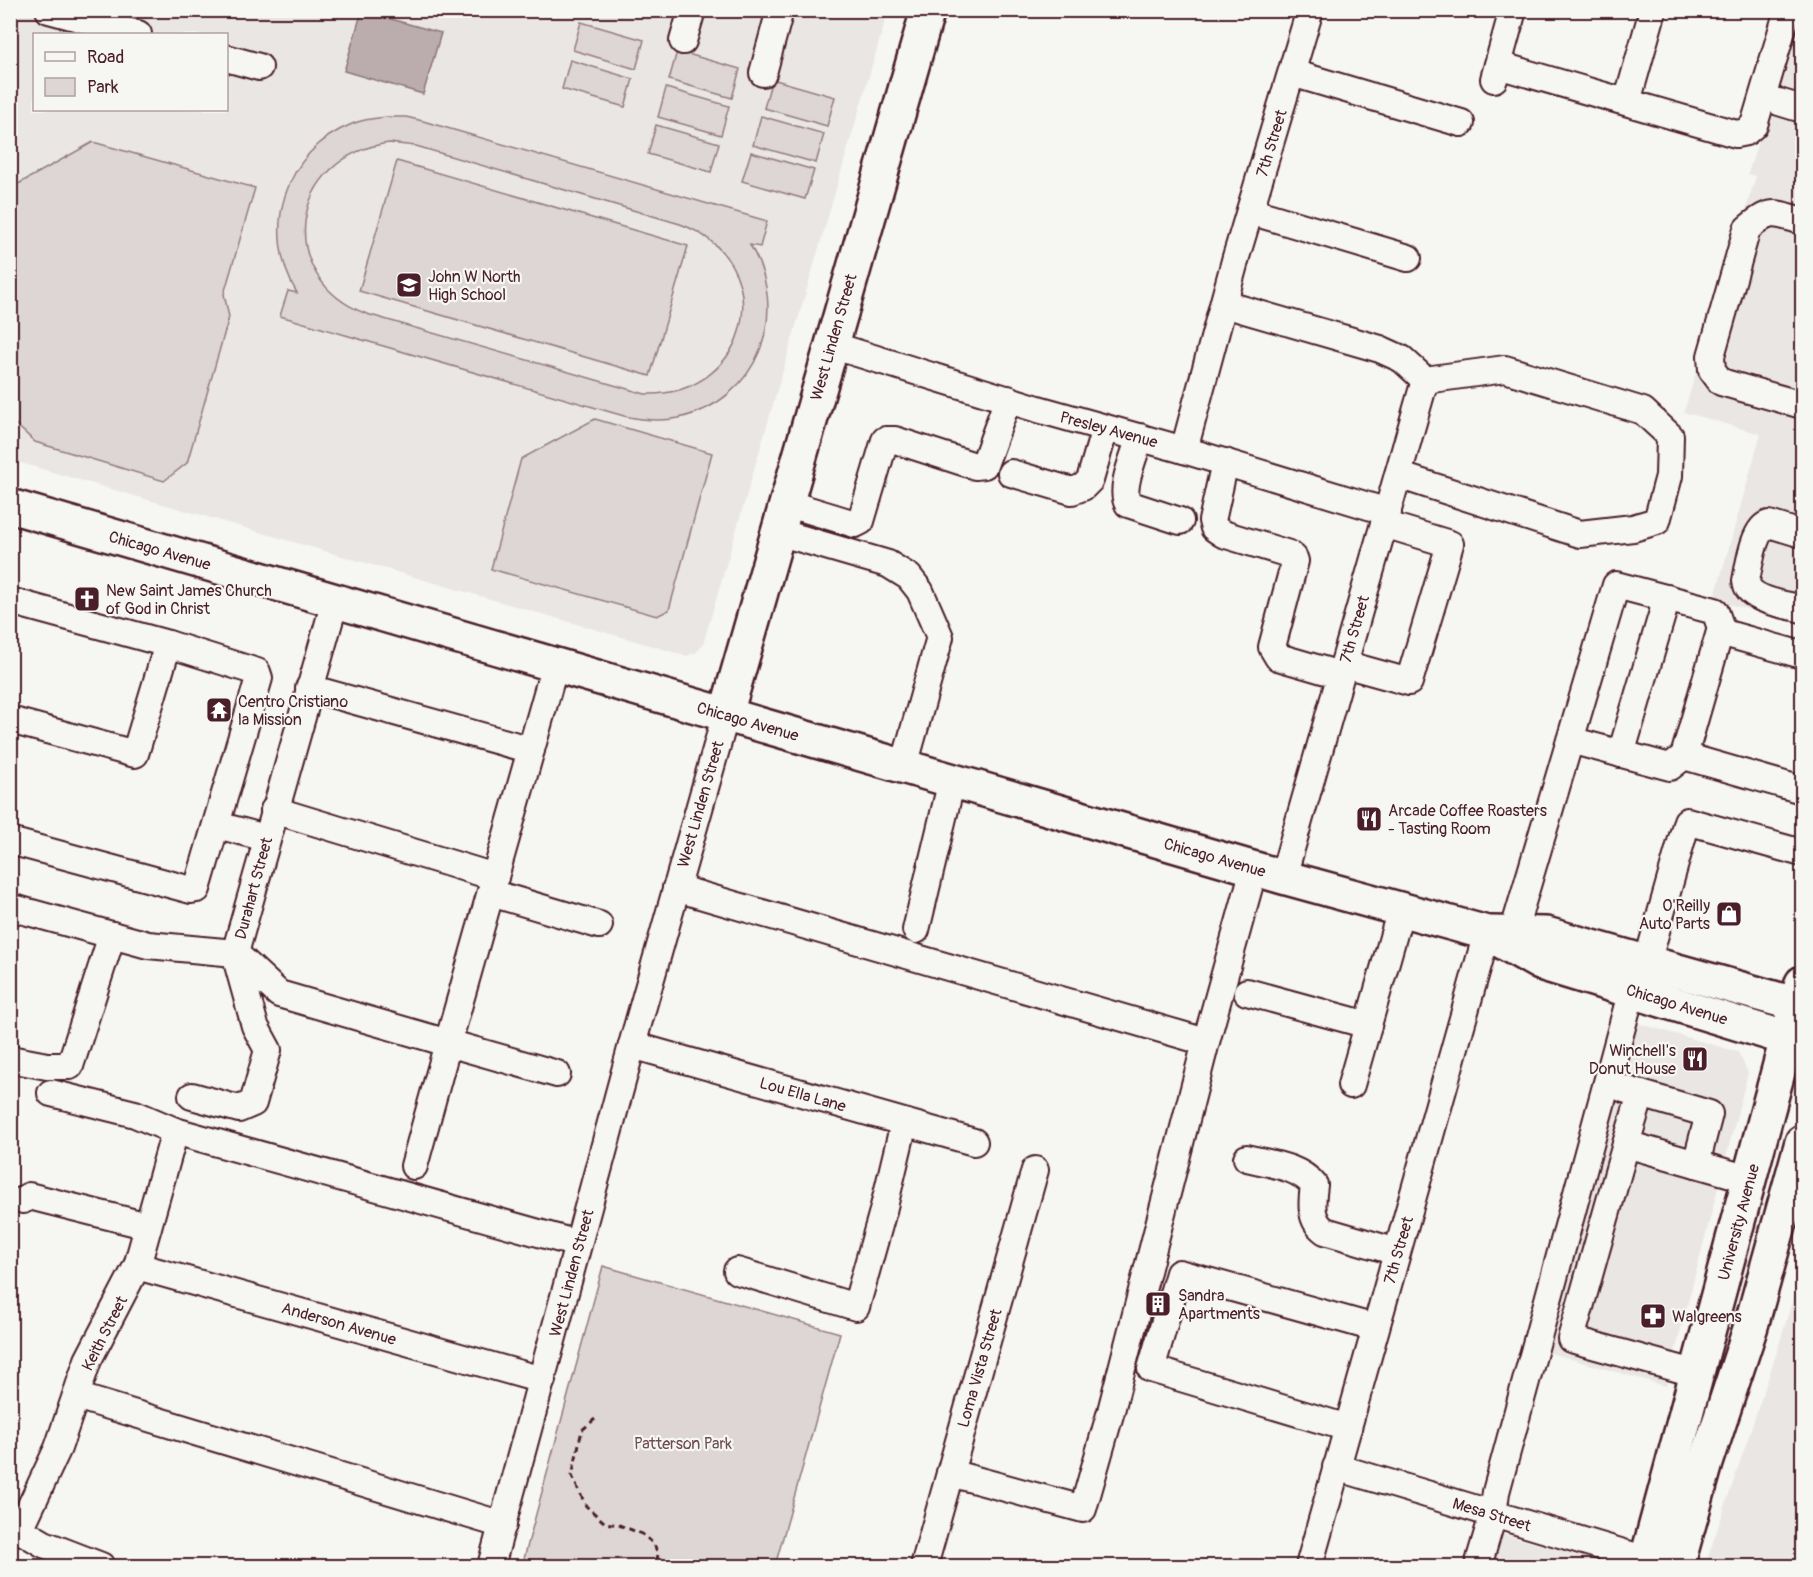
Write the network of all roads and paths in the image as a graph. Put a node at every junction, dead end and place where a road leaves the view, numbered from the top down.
1 (50, 10) edge
2 (692, 10) edge
3 (780, 10) edge
4 (928, 10) edge
5 (1310, 10) edge
6 (1513, 10) edge
7 (1653, 10) edge
8 (1788, 10) edge
9 (134, 33) edge
10 (683, 41) dead end
11 (228, 59) edge
12 (259, 67) dead end
13 (1292, 72) junction
14 (762, 73) dead end
15 (1627, 102) junction
16 (1461, 123) dead end
17 (1250, 211) junction
18 (1803, 221) edge
19 (1408, 258) dead end
20 (1224, 304) junction
21 (831, 345) junction
22 (1425, 380) junction
23 (1008, 399) junction
24 (1803, 405) edge
25 (1105, 428) junction
26 (1140, 437) junction
27 (1184, 450) junction
28 (1226, 462) junction
29 (1011, 473) dead end
30 (1398, 475) junction
31 (10, 506) edge
32 (782, 518) junction
33 (1386, 518) junction
34 (1180, 521) dead end
35 (1803, 534) edge
36 (1666, 598) junction
37 (10, 601) edge
38 (335, 601) junction
39 (1803, 609) edge
40 (1720, 632) junction
41 (168, 644) junction
42 (1803, 656) edge
43 (555, 665) junction
44 (1342, 669) junction
45 (309, 688) junction
46 (726, 714) junction
47 (10, 720) edge
48 (1570, 740) junction
49 (531, 750) junction
50 (1621, 754) junction
51 (1684, 756) junction
52 (904, 766) junction
53 (952, 780) junction
54 (1803, 789) edge
55 (274, 810) junction
56 (217, 825) junction
57 (266, 838) junction
58 (10, 841) edge
59 (1803, 854) edge
60 (1269, 873) junction
61 (493, 885) junction
62 (676, 888) junction
63 (10, 907) edge
64 (1401, 909) junction
65 (599, 925) dead end
66 (916, 930) dead end
67 (1500, 933) junction
68 (112, 936) junction
69 (235, 953) junction
70 (1640, 976) junction
71 (1247, 992) dead end
72 (1800, 997) edge
73 (1368, 1025) junction
74 (1794, 1041) edge
75 (1206, 1042) junction
76 (448, 1043) junction
77 (632, 1045) junction
78 (10, 1059) edge
79 (557, 1074) dead end
80 (1607, 1084) junction
81 (1351, 1085) dead end
82 (51, 1093) dead end
83 (1641, 1094) junction
84 (192, 1096) dead end
85 (904, 1123) junction
86 (175, 1131) junction
87 (974, 1142) dead end
88 (1803, 1142) edge
89 (1626, 1144) junction
90 (1247, 1158) dead end
91 (1696, 1164) junction
92 (414, 1166) dead end
93 (1035, 1170) dead end
94 (1749, 1179) junction
95 (22, 1200) dead end
96 (148, 1226) junction
97 (578, 1244) junction
98 (1397, 1252) junction
99 (137, 1266) junction
100 (737, 1271) dead end
101 (1376, 1328) junction
102 (1698, 1374) junction
103 (542, 1380) junction
104 (76, 1396) junction
105 (595, 1419) dead end
106 (1348, 1428) junction
107 (1336, 1467) junction
108 (950, 1473) junction
109 (1493, 1515) junction
110 (502, 1525) junction
111 (15, 1527) edge
112 (1656, 1564) edge
113 (101, 1566) edge
114 (491, 1566) edge
115 (656, 1566) edge
116 (924, 1566) edge
117 (1309, 1566) edge
118 (1478, 1566) edge

1 - 9 street
2 - 10 street
3 - 14 street
4 - 21 main road, West Linden Street
5 - 13 street, 7th Street
6 - 15 street
7 - 15 street
8 - 15 street
11 - 12 street
13 - 16 street
13 - 17 street, 7th Street
17 - 19 street
17 - 20 street, 7th Street
18 - 24 street
20 - 22 street
20 - 27 street, 7th Street
21 - 23 street, Presley Avenue
21 - 32 main road, West Linden Street
22 - 30 street, 7th Street
22 - 30 street
23 - 25 street, Presley Avenue
23 - 32 street
25 - 26 street, Presley Avenue
25 - 29 street
26 - 27 street, Presley Avenue
26 - 34 street
27 - 28 street, Presley Avenue
28 - 33 street, Presley Avenue
28 - 44 street
30 - 33 street, 7th Street
31 - 38 main road, Chicago Avenue
32 - 46 main road, West Linden Street
32 - 52 street
33 - 44 street, 7th Street
33 - 44 street, Presley Avenue
35 - 39 street
36 - 40 street
36 - 48 street, 7th Street
36 - 50 street
37 - 41 street
38 - 43 main road, Chicago Avenue
38 - 45 street, Durahart Street
40 - 42 street
40 - 51 street
41 - 47 street
41 - 56 street
43 - 46 main road, Chicago Avenue
43 - 49 street
44 - 60 street, 7th Street
45 - 49 street
45 - 55 street, Durahart Street
46 - 52 main road, Chicago Avenue
46 - 62 street, West Linden Street
48 - 50 street
48 - 67 street, 7th Street
49 - 61 street
50 - 51 street
51 - 54 street
52 - 53 main road, Chicago Avenue
53 - 60 main road, Chicago Avenue
53 - 66 street
55 - 57 street, Durahart Street
55 - 61 street
56 - 57 street
56 - 58 street
57 - 69 street, Durahart Street
59 - 70 street
60 - 64 main road, Chicago Avenue
60 - 75 street, 7th Street
61 - 65 street
61 - 76 street
62 - 75 street
62 - 77 street, West Linden Street
63 - 68 street, Durahart Street
64 - 67 main road, Chicago Avenue
64 - 73 street
67 - 70 main road, Chicago Avenue
67 - 98 street, 7th Street
68 - 69 street, Durahart Street
68 - 78 street
69 - 76 street
69 - 84 street
70 - 72 main road, Chicago Avenue
70 - 74 main road, Chicago Avenue
70 - 80 street
71 - 73 street
72 - 74 main road, University Avenue
73 - 81 street
74 - 94 main road, University Avenue
75 - 108 street, 7th Street
76 - 79 street
76 - 92 street
77 - 85 street, Lou Ella Lane
77 - 97 street, West Linden Street
80 - 83 street
80 - 109 street
82 - 86 street
83 - 89 street
83 - 91 street
85 - 87 street, Lou Ella Lane
85 - 100 street
86 - 96 street, Keith Street
86 - 97 street
88 - 112 main road
89 - 91 street
89 - 102 street
90 - 98 street
91 - 94 street
93 - 108 street, Loma Vista Street
94 - 102 main road, University Avenue
95 - 96 street
96 - 99 street, Keith Street
97 - 103 street, West Linden Street
98 - 101 street, 7th Street
99 - 103 street, Anderson Avenue
99 - 104 street, Keith Street
101 - 106 street, 7th Street
101 - 106 street
102 - 112 main road, University Avenue
103 - 110 street, West Linden Street
104 - 110 street
104 - 111 street, Keith Street
105 - 115 path
106 - 107 street, 7th Street
107 - 109 street, Mesa Street
107 - 117 street, 7th Street
108 - 116 street, Loma Vista Street
109 - 112 street, Mesa Street
109 - 118 street
110 - 114 street, West Linden Street
111 - 113 street

